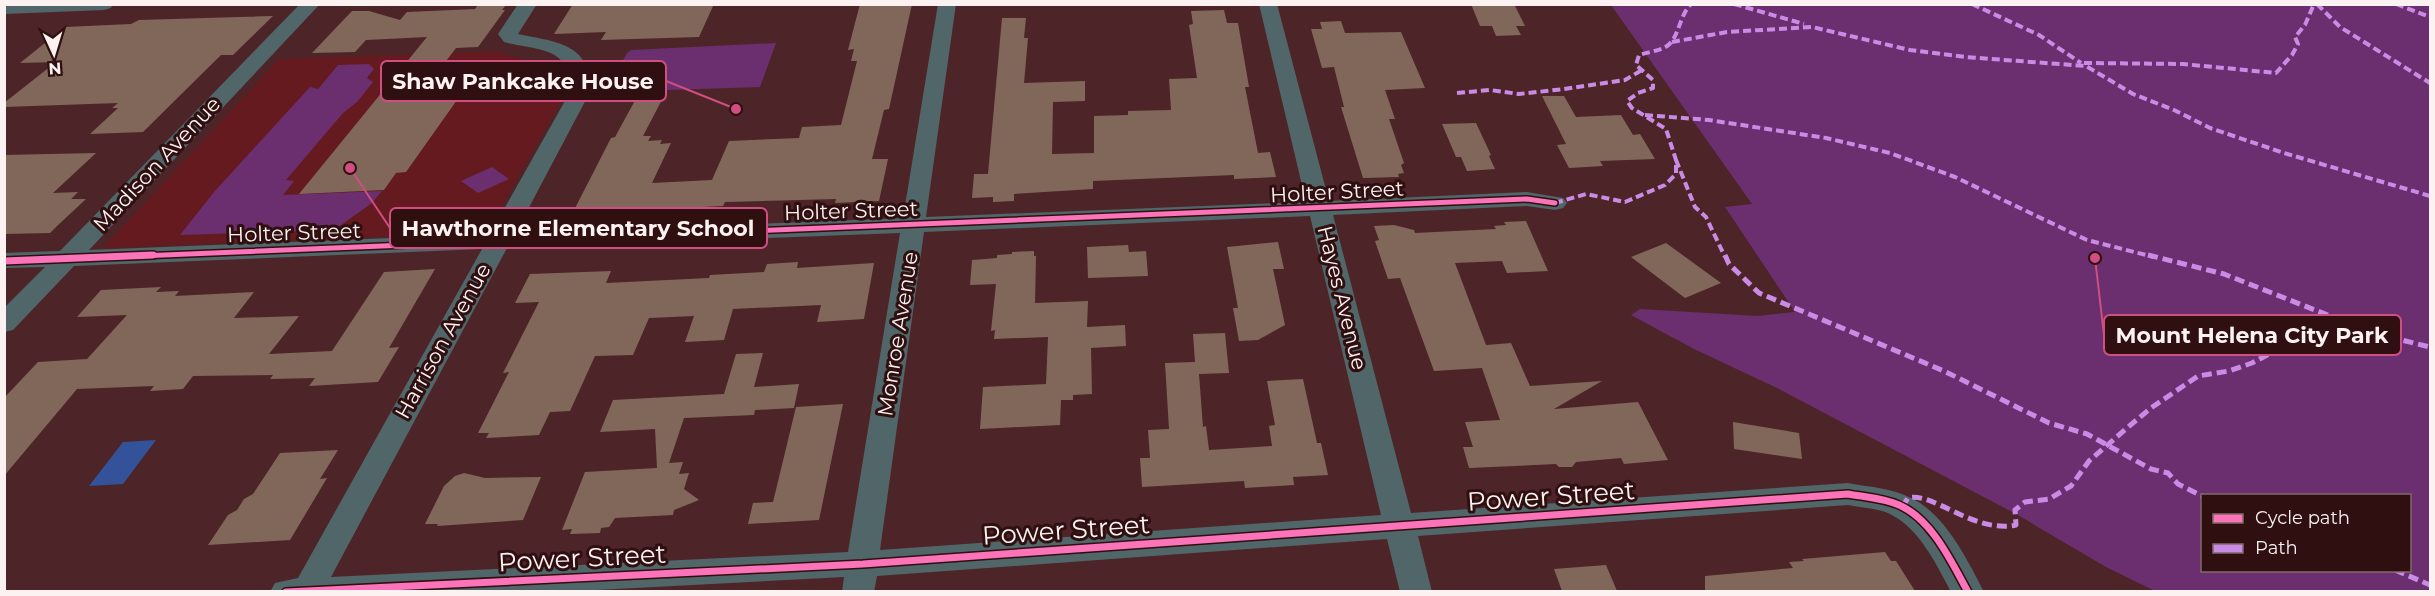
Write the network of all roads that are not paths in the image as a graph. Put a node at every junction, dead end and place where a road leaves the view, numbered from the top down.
1 (104, 4) edge
2 (311, 4) edge
3 (528, 4) edge
4 (947, 4) edge
5 (1268, 4) edge
6 (4, 8) edge
7 (1555, 203) dead end
8 (1319, 209) junction
9 (915, 225) junction
10 (498, 242) junction
11 (68, 258) junction
12 (4, 261) edge
13 (4, 324) edge
14 (1400, 527) junction
15 (860, 578) edge
16 (301, 591) edge
17 (1416, 591) edge
18 (1968, 591) edge

1 - 6 street
2 - 11 street, Madison Avenue
3 - 10 street, Harrison Avenue
4 - 9 street, Monroe Avenue
5 - 8 street, Hayes Avenue
7 - 8 street, Holter Street
8 - 9 street, Holter Street
8 - 14 street, Hayes Avenue
9 - 10 street, Holter Street
9 - 15 street, Monroe Avenue
10 - 11 street, Holter Street
10 - 16 street, Harrison Avenue
11 - 12 street, Holter Street
11 - 13 street, Madison Avenue
14 - 15 street, Power Street
14 - 17 street, Hayes Avenue
14 - 18 street, Power Street
15 - 16 street, Power Street

